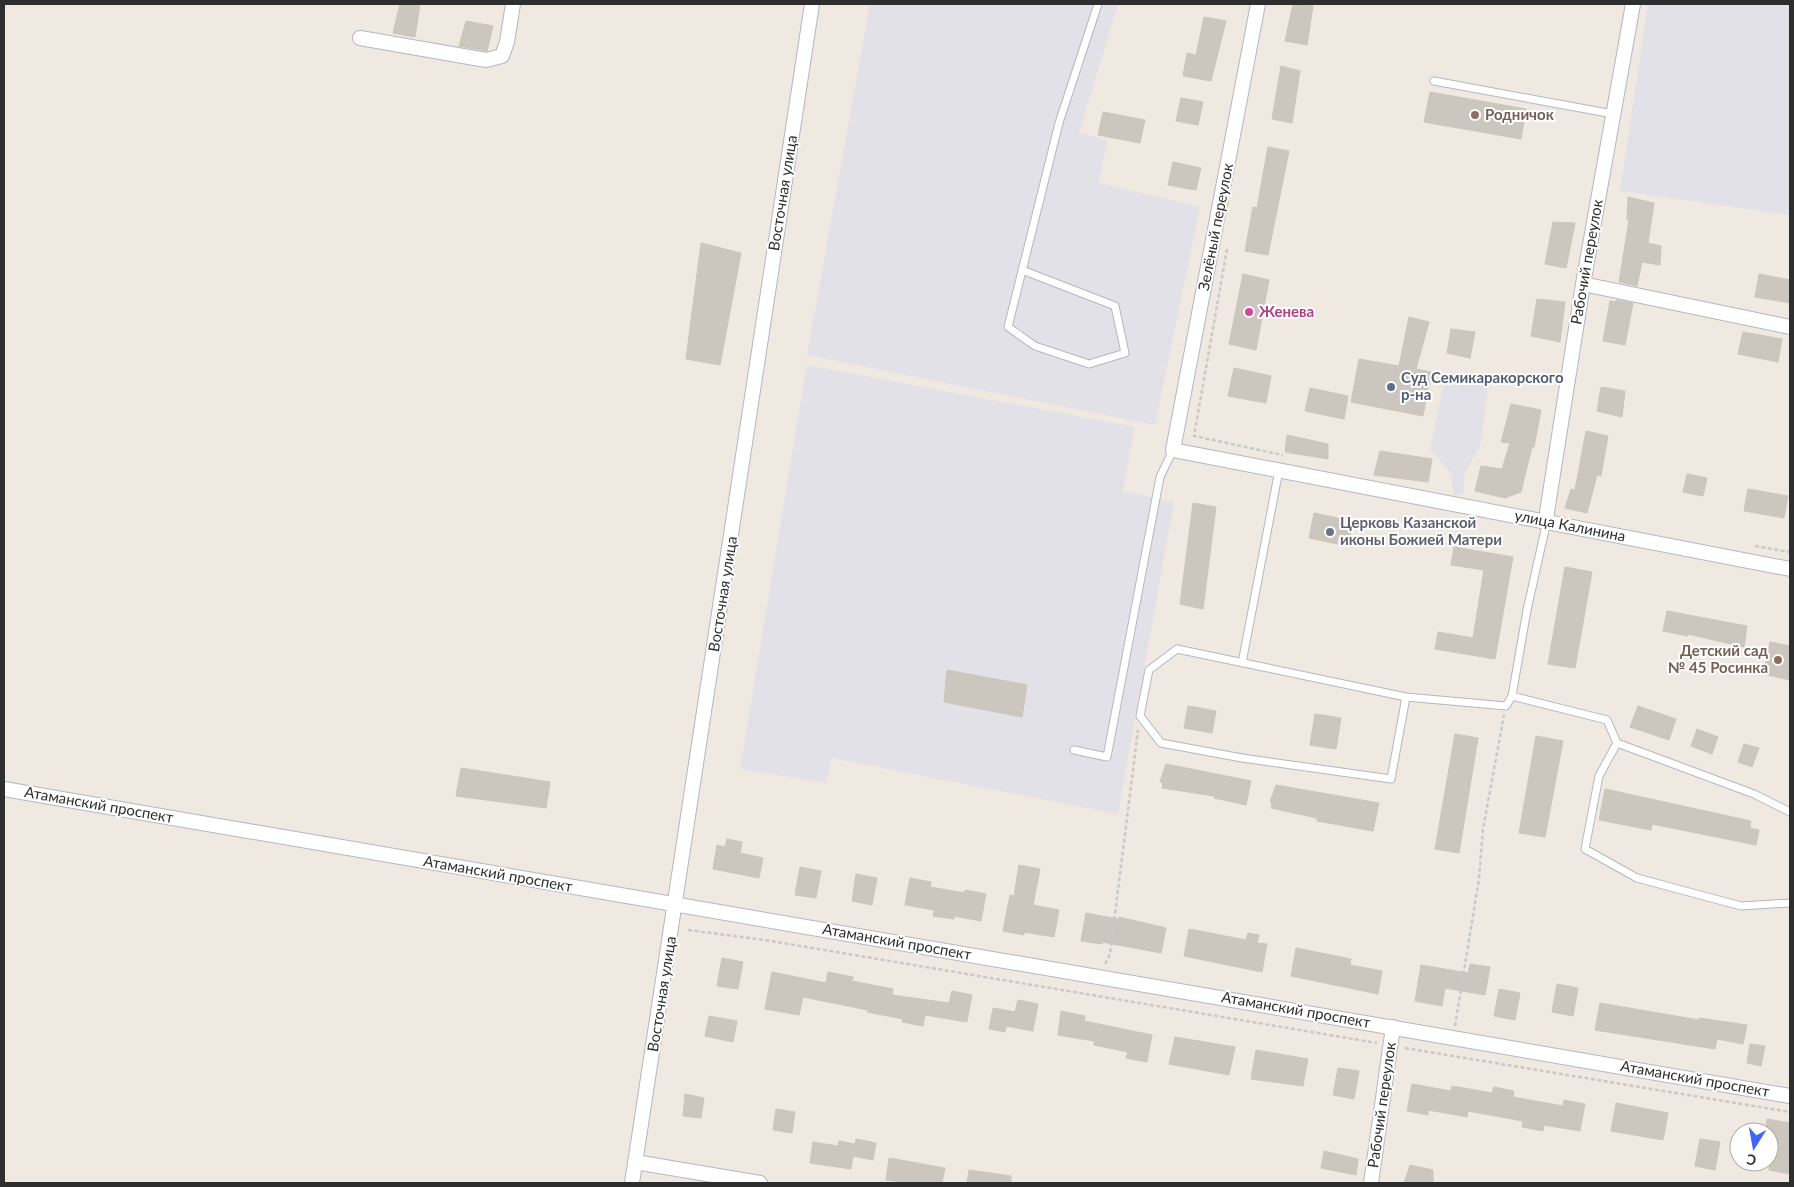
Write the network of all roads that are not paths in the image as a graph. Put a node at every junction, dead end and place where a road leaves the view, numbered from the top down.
1 (513, 4) edge
2 (812, 4) edge
3 (1098, 4) edge
4 (1258, 4) edge
5 (1633, 4) edge
6 (360, 38) dead end
7 (1434, 81) dead end
8 (1613, 114) junction
9 (1022, 270) junction
10 (1582, 284) junction
11 (1790, 327) edge
12 (1173, 450) junction
13 (1279, 470) junction
14 (1547, 521) junction
15 (1790, 569) edge
16 (1242, 663) junction
17 (1512, 696) junction
18 (1406, 697) junction
19 (1616, 743) junction
20 (1074, 750) dead end
21 (4, 789) edge
22 (1790, 812) edge
23 (1790, 903) edge
24 (676, 904) junction
25 (1393, 1027) junction
26 (1790, 1096) edge
27 (635, 1162) junction
28 (632, 1183) edge
29 (760, 1183) edge
30 (1371, 1183) edge

1 - 6 street
2 - 24 street, Восточная улица
3 - 9 lane
4 - 12 street, Зелёный переулок
5 - 8 street, Рабочий переулок
7 - 8 lane
8 - 10 street, Рабочий переулок
9 - 9 lane
10 - 11 street
10 - 14 street, Рабочий переулок
12 - 13 street, улица Калинина
12 - 20 lane
13 - 14 street, улица Калинина
13 - 16 lane
14 - 15 street, улица Калинина
14 - 17 lane
16 - 18 lane
16 - 18 lane
17 - 18 lane
17 - 19 lane
19 - 22 lane
19 - 23 lane
21 - 24 street, Атаманский проспект
24 - 25 street, Атаманский проспект
24 - 27 street, Восточная улица
25 - 26 street, Атаманский проспект
25 - 30 street, Рабочий переулок
27 - 28 street, Восточная улица
27 - 29 street

